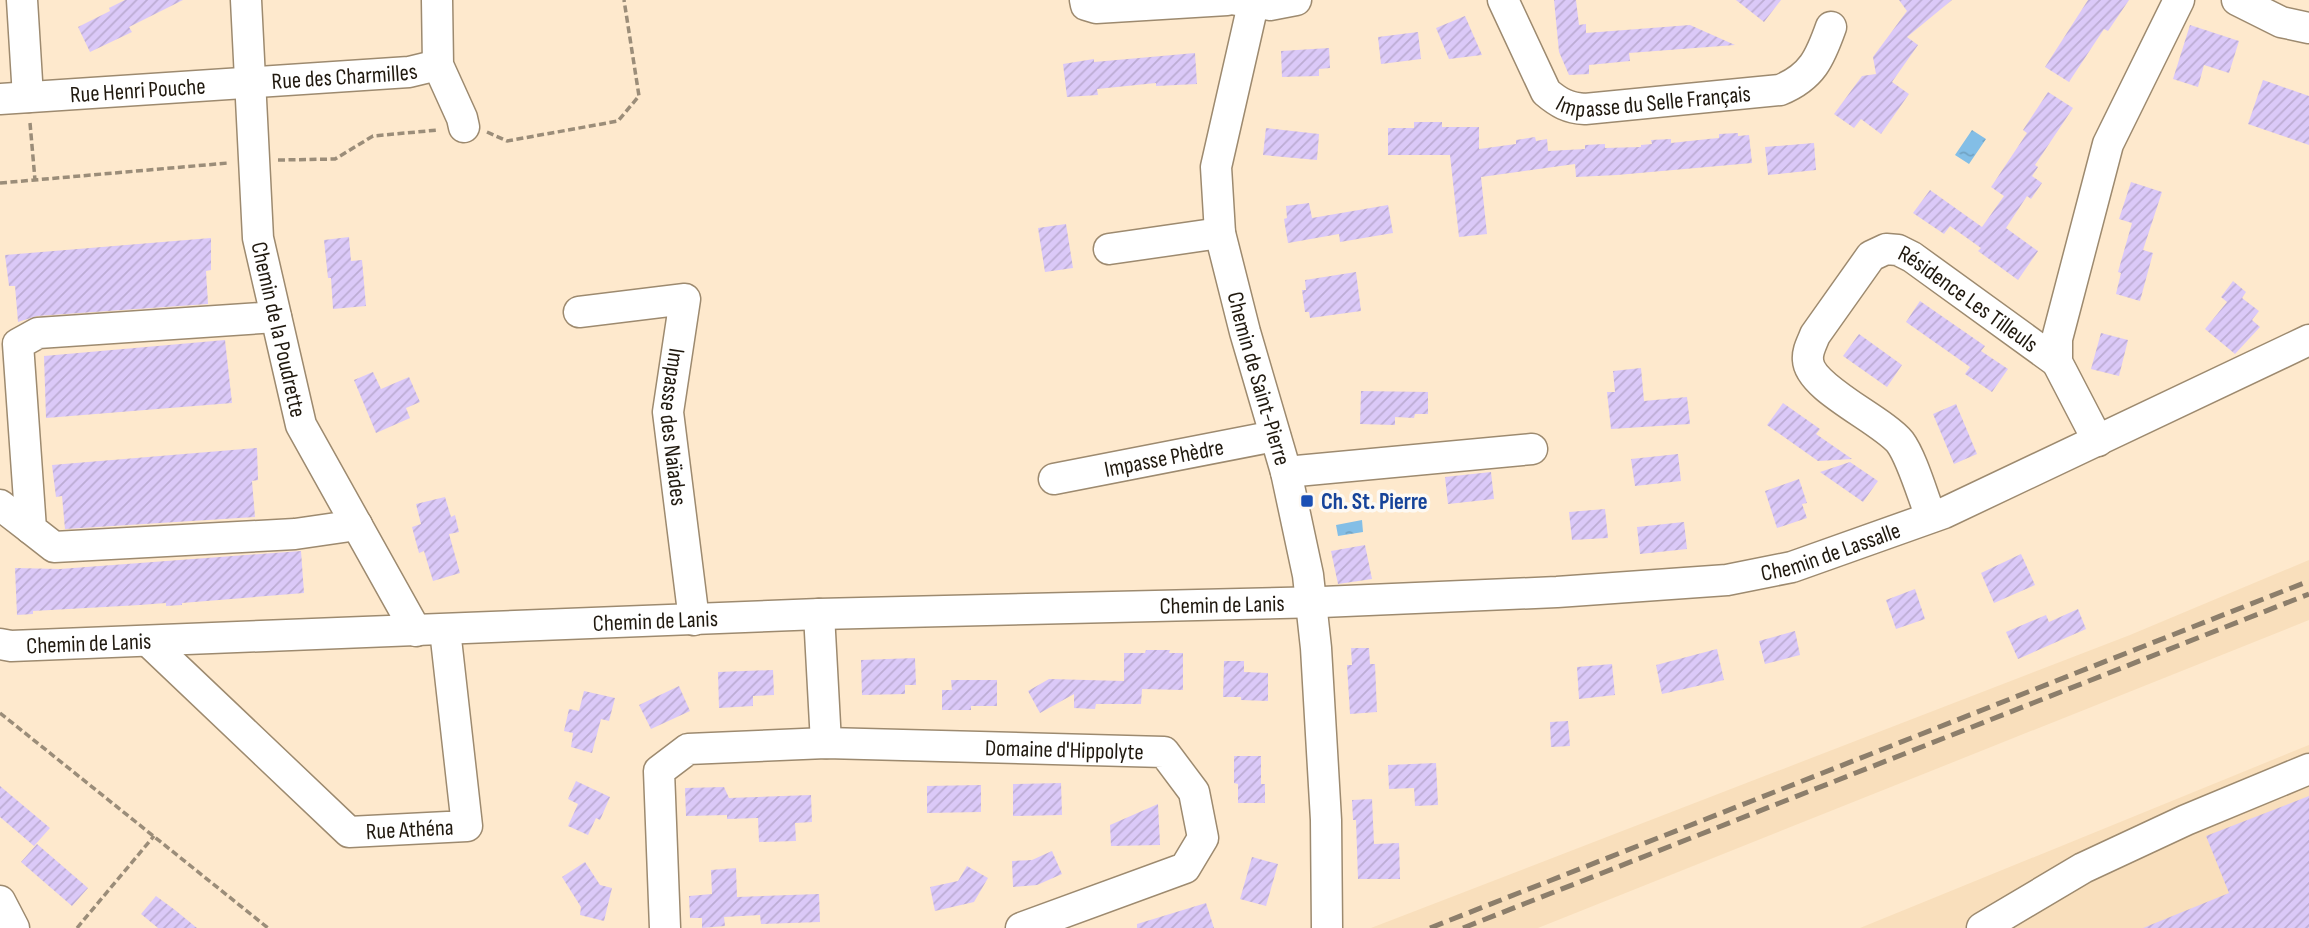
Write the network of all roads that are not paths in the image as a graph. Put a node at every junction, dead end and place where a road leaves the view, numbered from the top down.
1 (22, 0) edge
2 (246, 0) edge
3 (437, 0) edge
4 (1085, 0) edge
5 (1243, 0) edge
6 (1296, 0) edge
7 (1503, 0) edge
8 (2179, 0) edge
9 (2237, 0) edge
10 (1831, 27) dead end
11 (2309, 28) edge
12 (438, 65) junction
13 (249, 82) junction
14 (14, 98) edge
15 (464, 127) dead end
16 (1220, 233) junction
17 (1109, 249) dead end
18 (579, 312) dead end
19 (276, 317) junction
20 (2309, 340) edge
21 (2057, 362) junction
22 (1275, 436) junction
23 (2098, 441) junction
24 (1532, 449) dead end
25 (1286, 472) junction
26 (1054, 479) dead end
27 (0, 505) edge
28 (1931, 517) junction
29 (357, 525) junction
30 (30, 529) junction
31 (1312, 603) junction
32 (819, 614) junction
33 (694, 620) junction
34 (431, 631) junction
35 (148, 641) junction
36 (0, 644) edge
37 (826, 743) junction
38 (2309, 769) edge
39 (0, 901) edge
40 (14, 928) edge
41 (665, 928) edge
42 (1021, 928) edge
43 (1327, 928) edge
44 (1982, 928) edge

1 - 14 street
2 - 13 street, Chemin de la Poudrette
3 - 12 street, Rue des Charmilles
4 - 5 street
5 - 6 street
5 - 16 street, Chemin de Saint-Pierre
7 - 10 street, Impasse du Selle Français
8 - 21 street, Résidence Les Tilleuls
9 - 11 street
12 - 13 street, Rue des Charmilles
12 - 15 street, Rue des Charmilles
13 - 14 street, Rue Henri Pouche
13 - 19 street, Chemin de la Poudrette
16 - 17 street
16 - 22 street, Chemin de Saint-Pierre
18 - 33 street, Impasse des Naïades
19 - 29 street, Chemin de la Poudrette
19 - 30 street
20 - 23 street, Chemin de Lassalle
21 - 23 street, Résidence Les Tilleuls
21 - 28 street, Résidence Les Tilleuls
22 - 25 street, Chemin de Saint-Pierre
22 - 26 street, Impasse Phèdre
23 - 28 street, Chemin de Lassalle
24 - 25 street
25 - 31 street, Chemin de Saint-Pierre
27 - 30 street
28 - 31 street, Chemin de Lassalle
29 - 30 street
29 - 34 street, Chemin de la Poudrette
31 - 32 street, Chemin de Lanis
31 - 43 street, Chemin de Saint-Pierre
32 - 33 street, Chemin de Lanis
32 - 37 street
33 - 34 street, Chemin de Lanis
34 - 35 street, Chemin de Lanis
34 - 35 street, Rue Athéna
35 - 36 street, Chemin de Lanis
37 - 41 street, Domaine d'Hippolyte
37 - 42 street, Domaine d'Hippolyte
38 - 44 street
39 - 40 street

